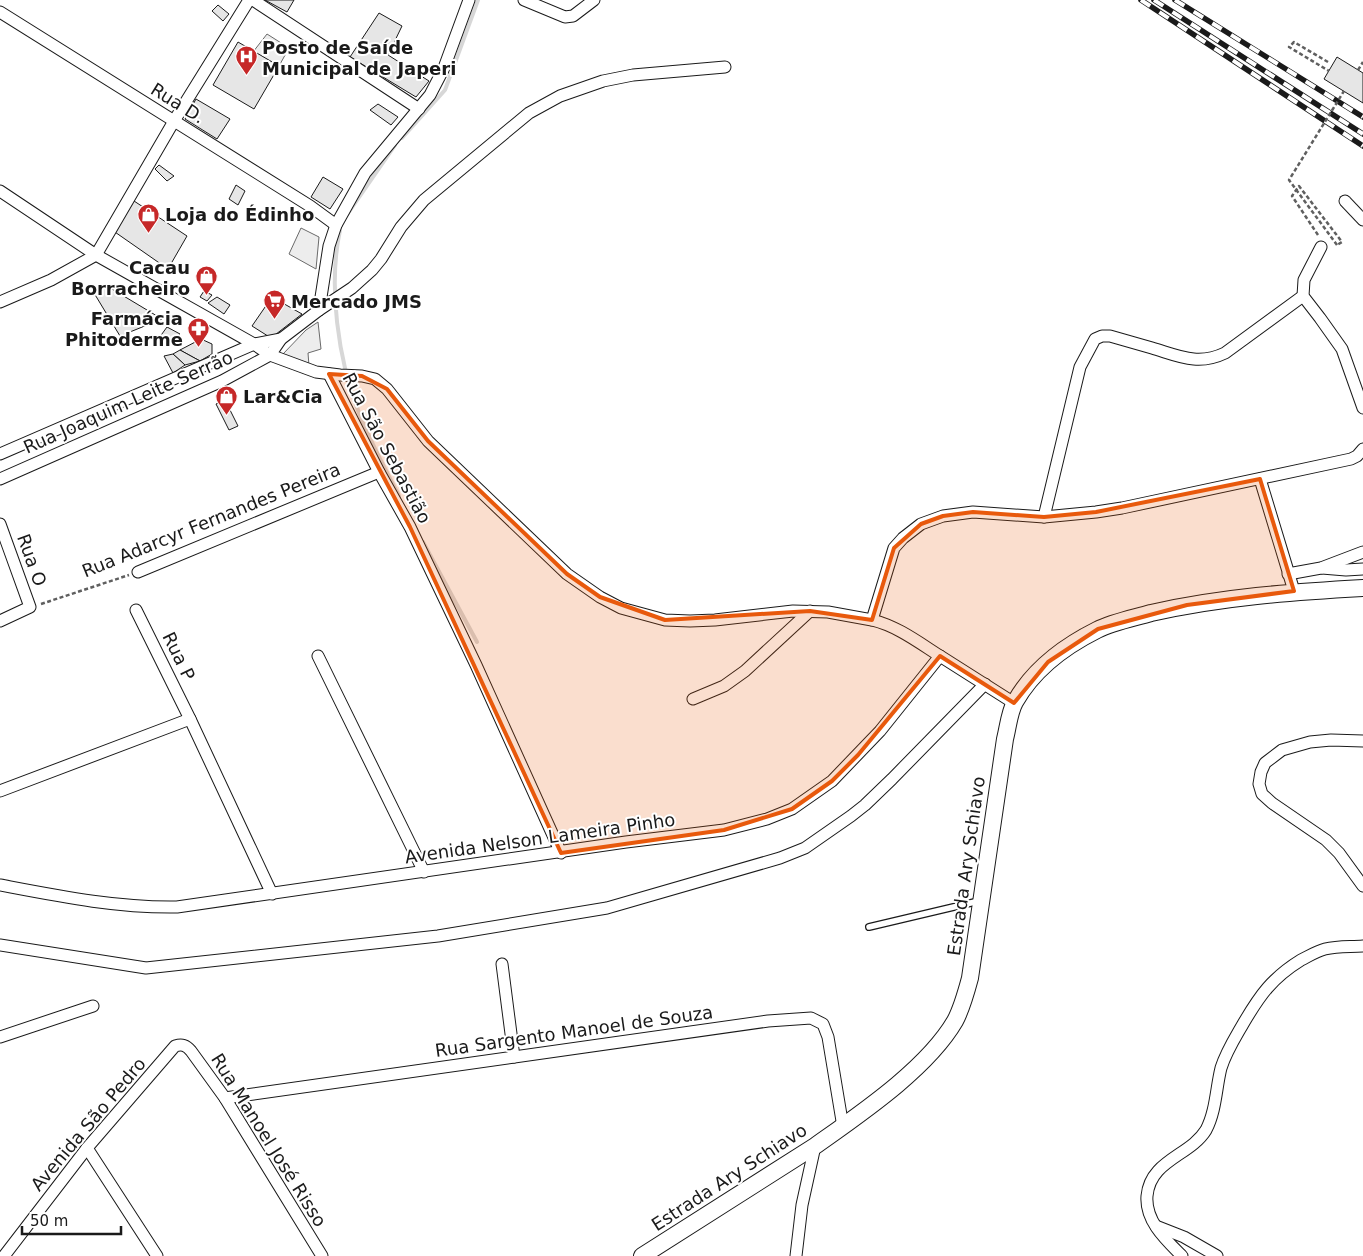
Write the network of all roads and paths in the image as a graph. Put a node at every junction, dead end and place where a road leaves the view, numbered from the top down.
1 (251, 0) edge
2 (470, 0) edge
3 (524, 0) edge
4 (594, 0) edge
5 (0, 12) edge
6 (1328, 62) dead end
7 (1363, 62) edge
8 (724, 68) dead end
9 (1358, 70) dead end
10 (1329, 71) dead end
11 (1344, 91) dead end
12 (419, 109) junction
13 (174, 121) junction
14 (0, 191) edge
15 (1345, 201) dead end
16 (1363, 220) edge
17 (336, 225) junction
18 (1321, 247) joint
19 (96, 255) junction
20 (1304, 296) junction
21 (0, 302) edge
22 (319, 310) junction
23 (281, 339) junction
24 (254, 344) junction
25 (270, 355) junction
26 (335, 375) junction
27 (1363, 408) edge
28 (1363, 449) edge
29 (0, 454) edge
30 (379, 472) junction
31 (0, 479) edge
32 (1260, 479) junction
33 (1044, 517) junction
34 (0, 524) edge
35 (1363, 552) edge
36 (1320, 568) junction
37 (1363, 569) edge
38 (138, 572) joint
39 (1288, 574) junction
40 (1363, 588) edge
41 (1294, 591) junction
42 (30, 607) junction
43 (136, 610) dead end
44 (810, 611) junction
45 (872, 620) junction
46 (0, 621) edge
47 (318, 656) dead end
48 (940, 656) junction
49 (986, 684) junction
50 (693, 699) dead end
51 (1014, 704) junction
52 (190, 719) junction
53 (1363, 741) edge
54 (0, 791) edge
55 (561, 853) junction
56 (424, 872) junction
57 (0, 885) edge
58 (1363, 886) edge
59 (272, 894) junction
60 (982, 900) junction
61 (870, 927) dead end
62 (0, 945) edge
63 (1363, 946) edge
64 (502, 964) dead end
65 (93, 1006) dead end
66 (0, 1037) edge
67 (185, 1046) joint
68 (514, 1058) junction
69 (225, 1098) junction
70 (842, 1127) junction
71 (815, 1146) junction
72 (87, 1148) junction
73 (1154, 1226) junction
74 (4, 1256) edge
75 (157, 1256) edge
76 (322, 1256) edge
77 (642, 1256) edge
78 (796, 1256) edge
79 (1182, 1256) edge
80 (1217, 1256) edge

1 - 12 street
1 - 13 street
2 - 12 street
3 - 4 street
5 - 13 street, Rua D.
6 - 10 path
7 - 9 path
8 - 22 street
11 - 18 path, bridge
12 - 17 street
13 - 17 street, Rua D.
13 - 19 street
14 - 19 street, Rua São Sebastião
15 - 16 street
17 - 22 street
18 - 20 street
19 - 21 street
19 - 24 street, Rua São Sebastião
20 - 27 street
20 - 33 street
22 - 23 street
23 - 24 street, Rua Joaquim Leite Serrão
23 - 25 street
24 - 25 street, Rua São Sebastião
24 - 29 street, Rua Joaquim Leite Serrão
25 - 26 street, Rua São Sebastião
25 - 31 street, Rua Joaquim Leite Serrão
26 - 30 street, Rua São Sebastião
26 - 44 street
28 - 32 street
30 - 38 street, Rua Adarcyr Fernandes Pereira
30 - 55 street, Rua São Sebastião
32 - 33 street
32 - 39 street
33 - 45 street
34 - 42 street, Rua O
35 - 36 street
36 - 37 street
36 - 39 street
38 - 42 path, Rua Adarcyr Fernandes Pereira
39 - 41 street
40 - 41 main road, Estrada Ary Schiavo
41 - 51 main road, Estrada Ary Schiavo
42 - 46 street
43 - 52 street, Rua P
44 - 45 street
44 - 50 street
45 - 48 street
47 - 56 street
48 - 49 street
48 - 55 street, Avenida Nelson Lameira Pinho
49 - 51 street
49 - 62 street
51 - 60 main road, Estrada Ary Schiavo
52 - 54 street
52 - 59 street, Rua P
53 - 58 street
55 - 56 street, Avenida Nelson Lameira Pinho
56 - 59 street, Avenida Nelson Lameira Pinho
57 - 59 street, Avenida Nelson Lameira Pinho
60 - 61 lane
60 - 70 main road, Estrada Ary Schiavo
63 - 73 street
64 - 68 street
65 - 66 street
67 - 69 street, Rua Manoel José Risso
67 - 72 street, Avenida São Pedro
68 - 69 street, Rua Sargento Manoel de Souza
68 - 70 street, Rua Sargento Manoel de Souza
69 - 76 street, Rua Manoel José Risso
70 - 71 main road, Estrada Ary Schiavo
71 - 77 main road, Estrada Ary Schiavo
71 - 78 street
72 - 74 street, Avenida São Pedro
72 - 75 street
73 - 79 street
73 - 80 street

